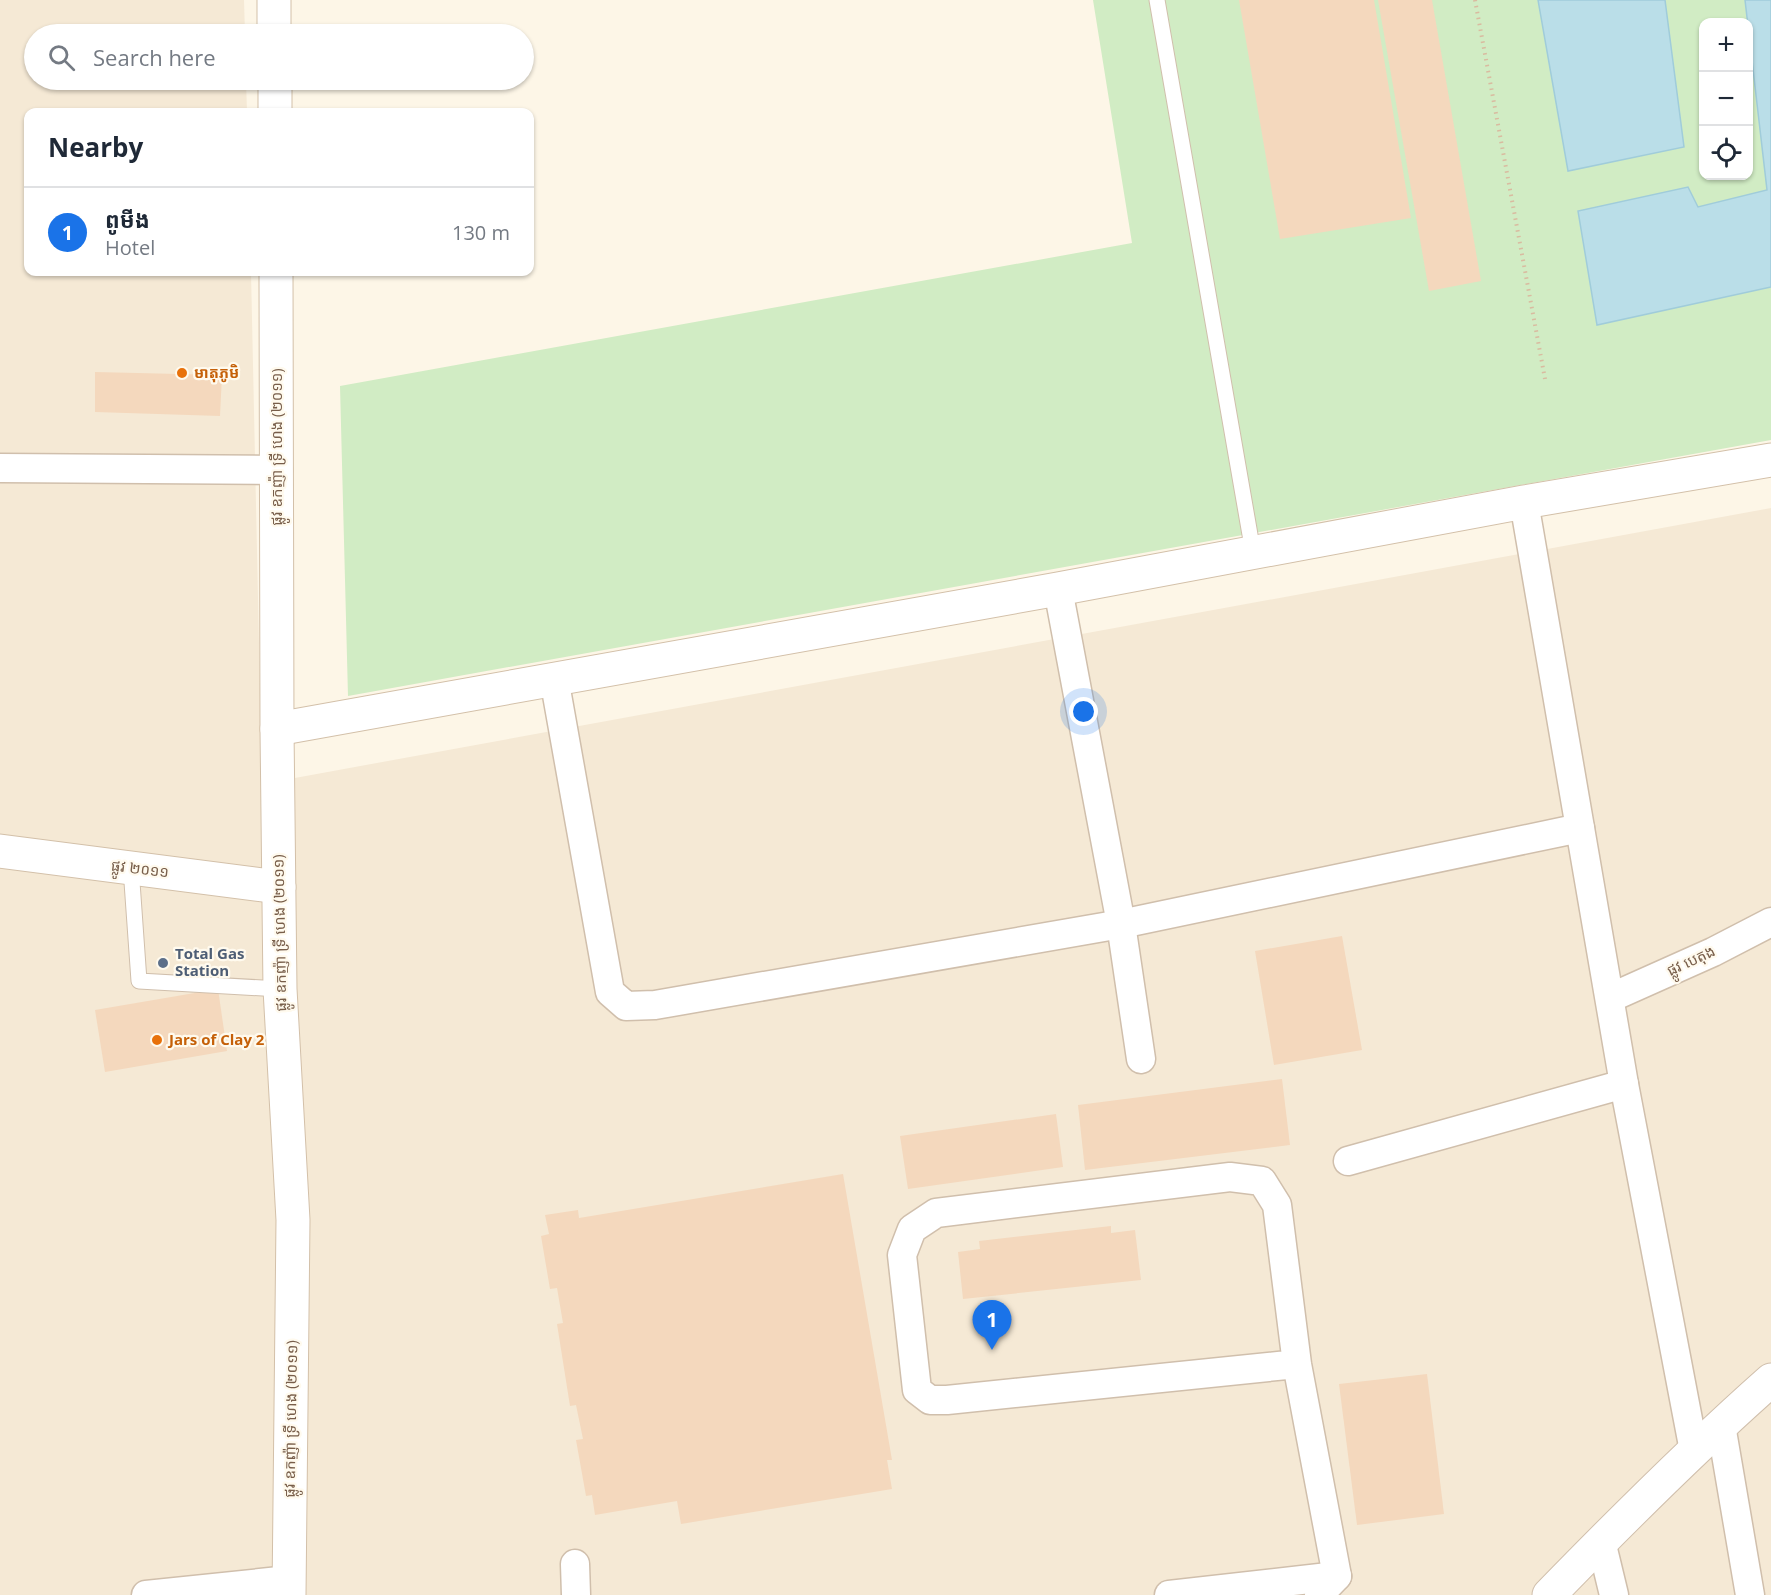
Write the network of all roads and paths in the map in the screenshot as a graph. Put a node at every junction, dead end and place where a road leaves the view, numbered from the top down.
1 (274, 0) edge
2 (1157, 0) edge
3 (1475, 0) edge
4 (274, 24) edge
5 (275, 90) edge
6 (275, 108) edge
7 (276, 276) edge
8 (1545, 379) dead end
9 (1771, 460) edge
10 (0, 468) edge
11 (278, 470) junction
12 (1524, 502) junction
13 (1253, 552) junction
14 (1058, 589) junction
15 (554, 678) junction
16 (277, 729) junction
17 (1580, 828) junction
18 (0, 851) edge
19 (131, 868) junction
20 (279, 887) junction
21 (1771, 922) edge
22 (1120, 924) junction
23 (280, 990) junction
24 (1610, 998) junction
25 (1141, 1059) dead end
26 (1624, 1084) junction
27 (1348, 1161) dead end
28 (1297, 1364) junction
29 (1771, 1380) edge
30 (1720, 1425) junction
31 (1694, 1451) junction
32 (1601, 1541) junction
33 (575, 1564) dead end
34 (1328, 1585) edge
35 (289, 1588) edge
36 (1204, 1593) edge
37 (146, 1595) edge
38 (576, 1595) edge
39 (1169, 1595) edge
40 (1549, 1595) edge
41 (1614, 1595) edge
42 (1750, 1595) edge

1 - 4 main road
2 - 13 lane
3 - 8 path
5 - 6 main road
7 - 11 main road, ផ្លូវ ឧកញ៉ា ទ្រី ហេង (២០១១)
9 - 12 main road
10 - 11 street
11 - 16 main road, ផ្លូវ ឧកញ៉ា ទ្រី ហេង (២០១១)
12 - 13 main road
12 - 17 street
13 - 14 main road
14 - 15 main road
14 - 22 street
15 - 16 main road
15 - 22 street
16 - 20 main road, ផ្លូវ ឧកញ៉ា ទ្រី ហេង (២០១១)
17 - 22 street
17 - 24 street
18 - 19 main road, ផ្លូវ ២០១១
19 - 20 main road, ផ្លូវ ២០១១
19 - 23 lane
20 - 23 main road, ផ្លូវ ឧកញ៉ា ទ្រី ហេង (២០១១)
21 - 24 street, ផ្លូវ បេតុង
22 - 25 street
23 - 35 main road, ផ្លូវ ឧកញ៉ា ទ្រី ហេង (២០១១)
24 - 26 street
26 - 27 street
26 - 31 street
28 - 28 street
28 - 34 street
29 - 30 main road
30 - 31 main road
30 - 42 street
31 - 32 main road
32 - 40 main road
32 - 41 street
33 - 38 street
34 - 36 street
35 - 37 street
36 - 39 street

